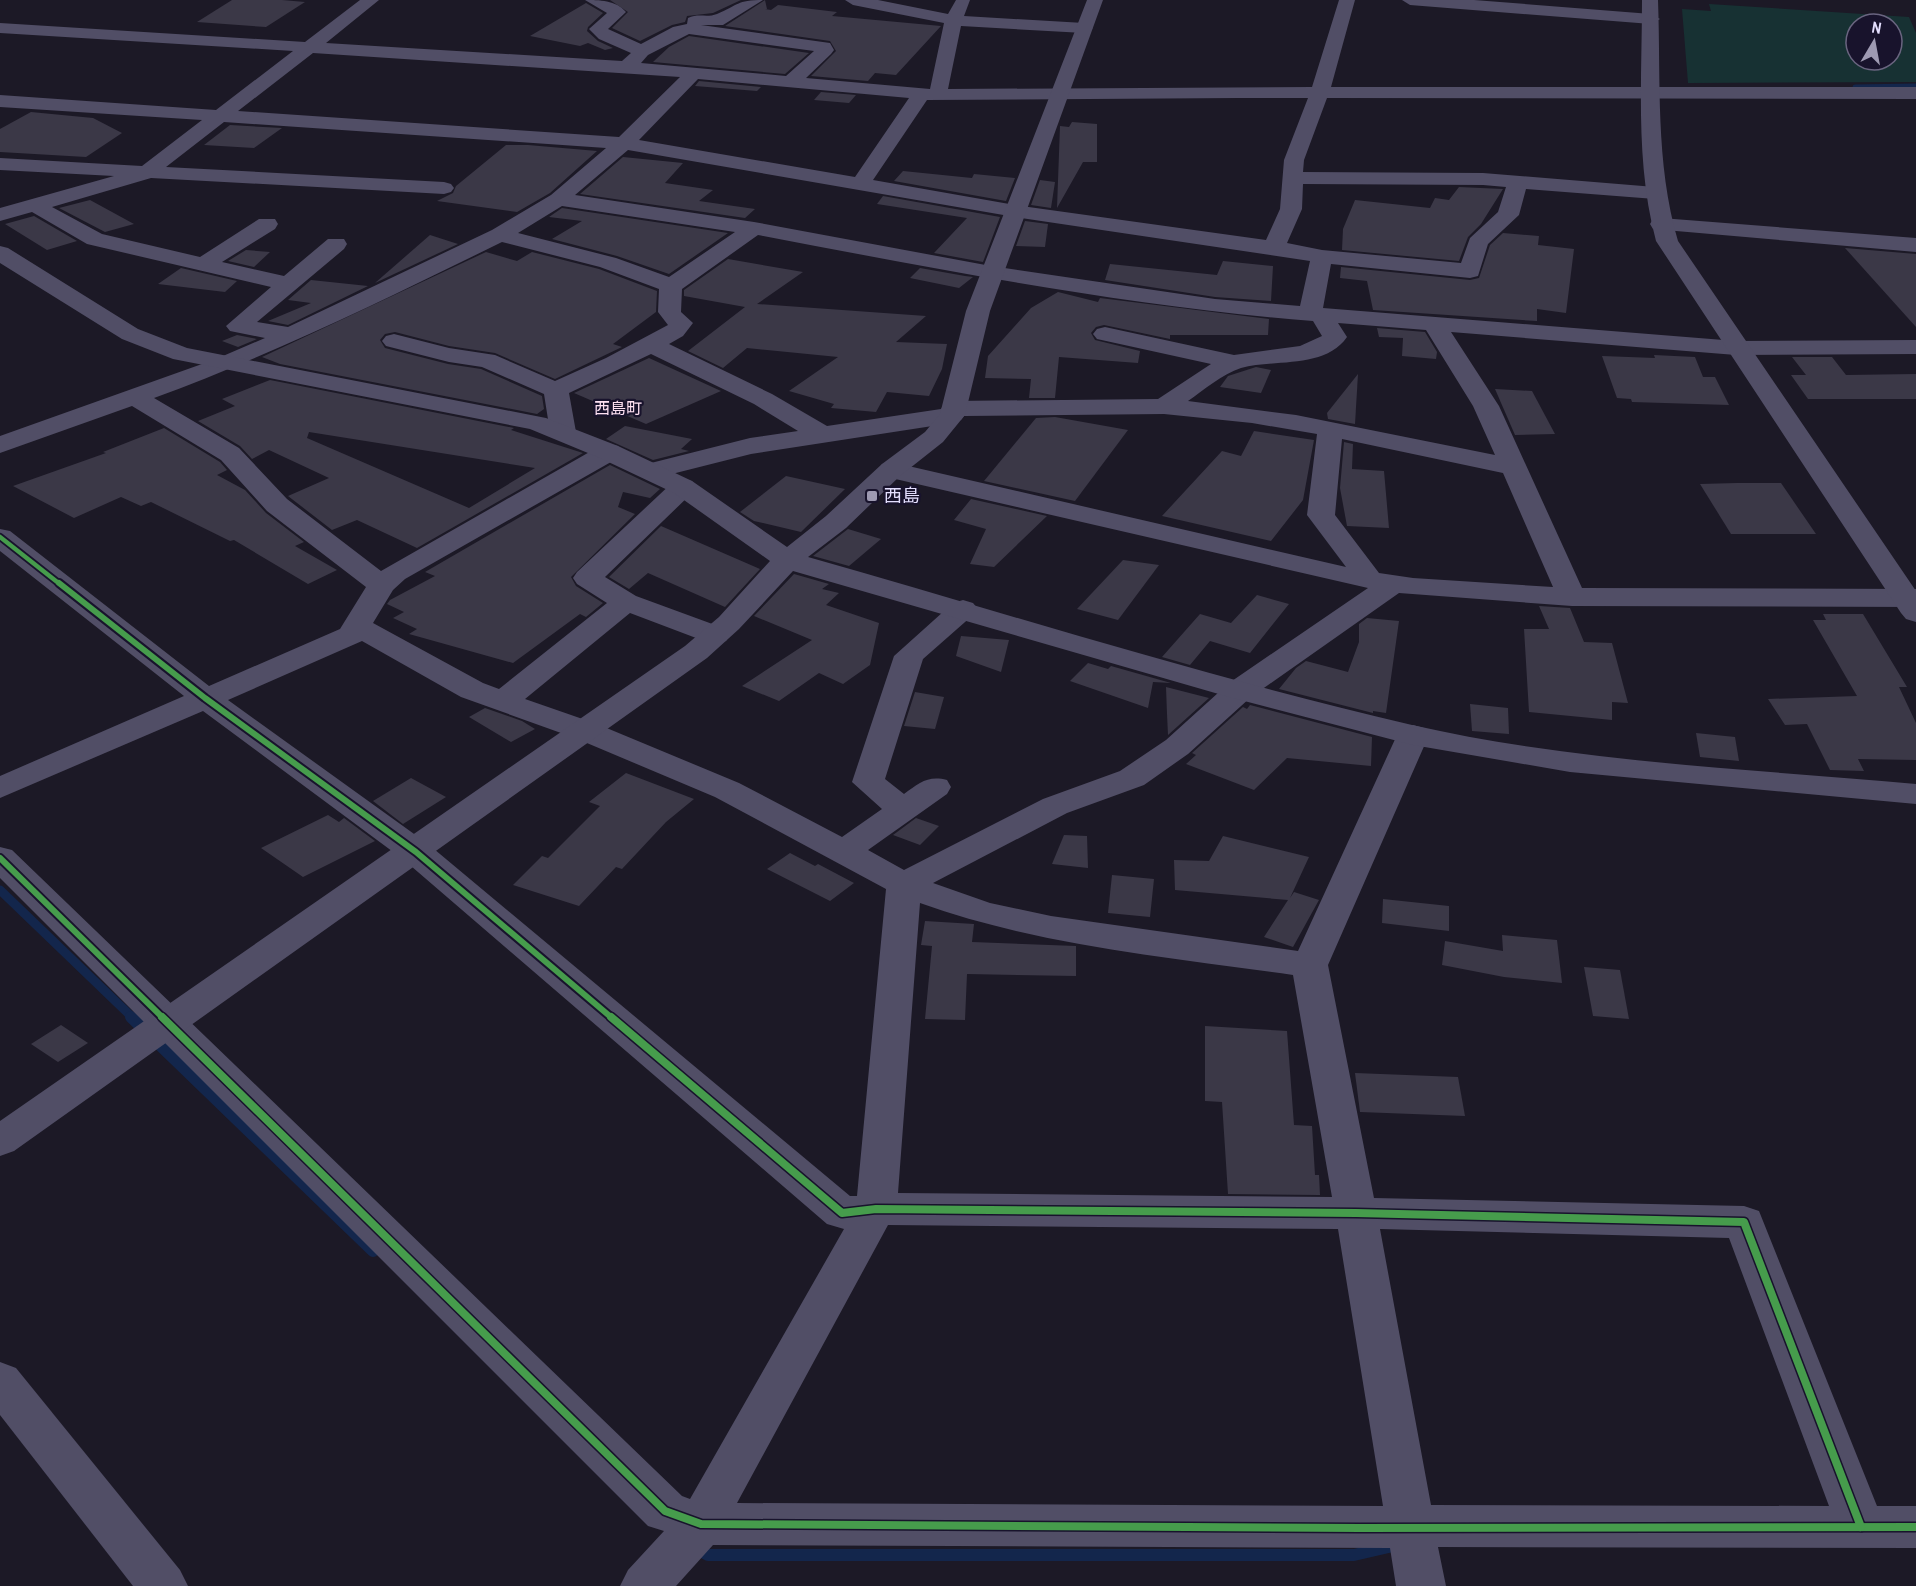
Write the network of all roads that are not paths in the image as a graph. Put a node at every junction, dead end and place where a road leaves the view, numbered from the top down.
1 (371, 0) edge
2 (593, 0) edge
3 (755, 0) edge
4 (854, 0) edge
5 (964, 0) edge
6 (1095, 0) edge
7 (1347, 0) edge
8 (1410, 0) edge
9 (1650, 0) edge
10 (1651, 19) junction
11 (953, 20) junction
12 (0, 28) edge
13 (1084, 28) junction
14 (684, 29) junction
15 (310, 47) junction
16 (642, 51) junction
17 (627, 67) junction
18 (695, 72) junction
19 (790, 81) junction
20 (1320, 92) junction
21 (1652, 92) junction
22 (1916, 93) edge
23 (929, 94) junction
24 (1058, 94) junction
25 (0, 101) edge
26 (219, 116) junction
27 (624, 143) junction
28 (0, 164) edge
29 (144, 174) junction
30 (1293, 178) junction
31 (1518, 182) junction
32 (860, 184) junction
33 (444, 189) dead end
34 (1656, 193) junction
35 (558, 199) junction
36 (34, 205) junction
37 (1015, 211) junction
38 (0, 215) edge
39 (267, 224) dead end
40 (1661, 224) junction
41 (754, 228) junction
42 (500, 235) junction
43 (336, 244) dead end
44 (1916, 245) edge
45 (1274, 247) junction
46 (0, 253) edge
47 (1322, 257) junction
48 (204, 264) junction
49 (991, 273) junction
50 (289, 284) junction
51 (671, 286) junction
52 (1316, 315) junction
53 (1433, 323) junction
54 (1105, 334) dead end
55 (290, 335) junction
56 (394, 341) dead end
57 (650, 344) junction
58 (1916, 347) edge
59 (1736, 348) junction
60 (1233, 362) junction
61 (225, 364) junction
62 (555, 390) junction
63 (136, 398) junction
64 (1164, 406) junction
65 (953, 412) junction
66 (1330, 431) junction
67 (562, 432) junction
68 (820, 433) junction
69 (0, 445) edge
70 (609, 452) junction
71 (1514, 467) junction
72 (891, 470) junction
73 (652, 471) junction
74 (683, 487) junction
75 (0, 537) edge
76 (787, 560) junction
77 (1382, 582) junction
78 (382, 585) junction
79 (1572, 597) junction
80 (626, 602) junction
81 (1913, 603) edge
82 (963, 609) junction
83 (358, 627) junction
84 (715, 635) junction
85 (1240, 690) junction
86 (205, 698) junction
87 (503, 701) junction
88 (586, 731) junction
89 (1413, 735) junction
90 (935, 787) dead end
91 (0, 788) edge
92 (1916, 794) edge
93 (903, 809) junction
94 (416, 852) junction
95 (843, 852) junction
96 (0, 858) edge
97 (904, 884) junction
98 (1310, 965) junction
99 (170, 1024) junction
100 (0, 1141) edge
101 (876, 1209) junction
102 (1356, 1213) junction
103 (0, 1381) edge
104 (701, 1524) junction
105 (1410, 1526) junction
106 (1861, 1527) junction
107 (1916, 1527) edge
108 (163, 1586) edge
109 (645, 1586) edge
110 (1421, 1586) edge

1 - 15 street
2 - 16 street
3 - 14 street
4 - 11 street
5 - 11 street
6 - 13 street
7 - 20 street
8 - 10 street
9 - 10 street
10 - 21 street
11 - 13 street
11 - 23 street
12 - 15 street
13 - 24 street
14 - 16 street
14 - 19 street
15 - 17 street
15 - 26 street
16 - 17 street
17 - 18 street
18 - 19 street
18 - 27 street
19 - 23 street
20 - 21 street
20 - 24 street
20 - 30 street
21 - 22 street
21 - 34 street
23 - 24 street
23 - 32 street
24 - 37 street
25 - 26 street
26 - 27 street
26 - 29 street
27 - 32 street
27 - 35 street
28 - 29 street
29 - 33 street
29 - 36 street
30 - 31 street
30 - 45 street
31 - 34 street
31 - 47 street
32 - 37 street
34 - 40 street
35 - 41 street
35 - 42 street
36 - 38 street
36 - 48 street
37 - 45 street
37 - 49 street
39 - 48 street
40 - 44 street
40 - 59 street
41 - 49 street
41 - 51 street
42 - 51 street
42 - 55 street
43 - 50 street
45 - 47 street
46 - 61 street
47 - 52 street
48 - 50 street
49 - 52 street
49 - 65 street
50 - 55 street
51 - 57 street
52 - 53 street
52 - 60 street
53 - 59 street
53 - 71 street
54 - 60 street
55 - 61 street
56 - 62 street
57 - 62 street
57 - 68 street
58 - 59 street
59 - 81 street
60 - 64 street
61 - 63 street
61 - 67 street
62 - 67 street
63 - 69 street
63 - 78 street
64 - 65 street
64 - 66 street
65 - 68 street
65 - 72 street
66 - 71 street
66 - 77 street
67 - 70 street
68 - 73 street
70 - 73 street
70 - 78 street
71 - 79 street
72 - 76 street
72 - 77 street
73 - 74 street
74 - 76 street
74 - 80 street
75 - 86 street
76 - 82 street
76 - 84 street
77 - 79 street
77 - 85 street
78 - 83 street
79 - 81 street
80 - 84 street
80 - 87 street
82 - 85 street
82 - 93 street
83 - 86 street
83 - 87 street
84 - 88 street
85 - 89 street
85 - 97 street
86 - 91 street
86 - 94 street
87 - 88 street
88 - 94 street
88 - 95 street
89 - 92 street
89 - 98 street
90 - 93 street
93 - 95 street
94 - 99 street
94 - 101 street
95 - 97 street
96 - 99 street
97 - 98 street
97 - 101 street
98 - 102 street
99 - 100 street
99 - 104 street
101 - 102 street
101 - 104 street
102 - 105 street
102 - 106 street
103 - 108 street
104 - 105 street
104 - 109 street
105 - 106 street
105 - 110 street
106 - 107 street

